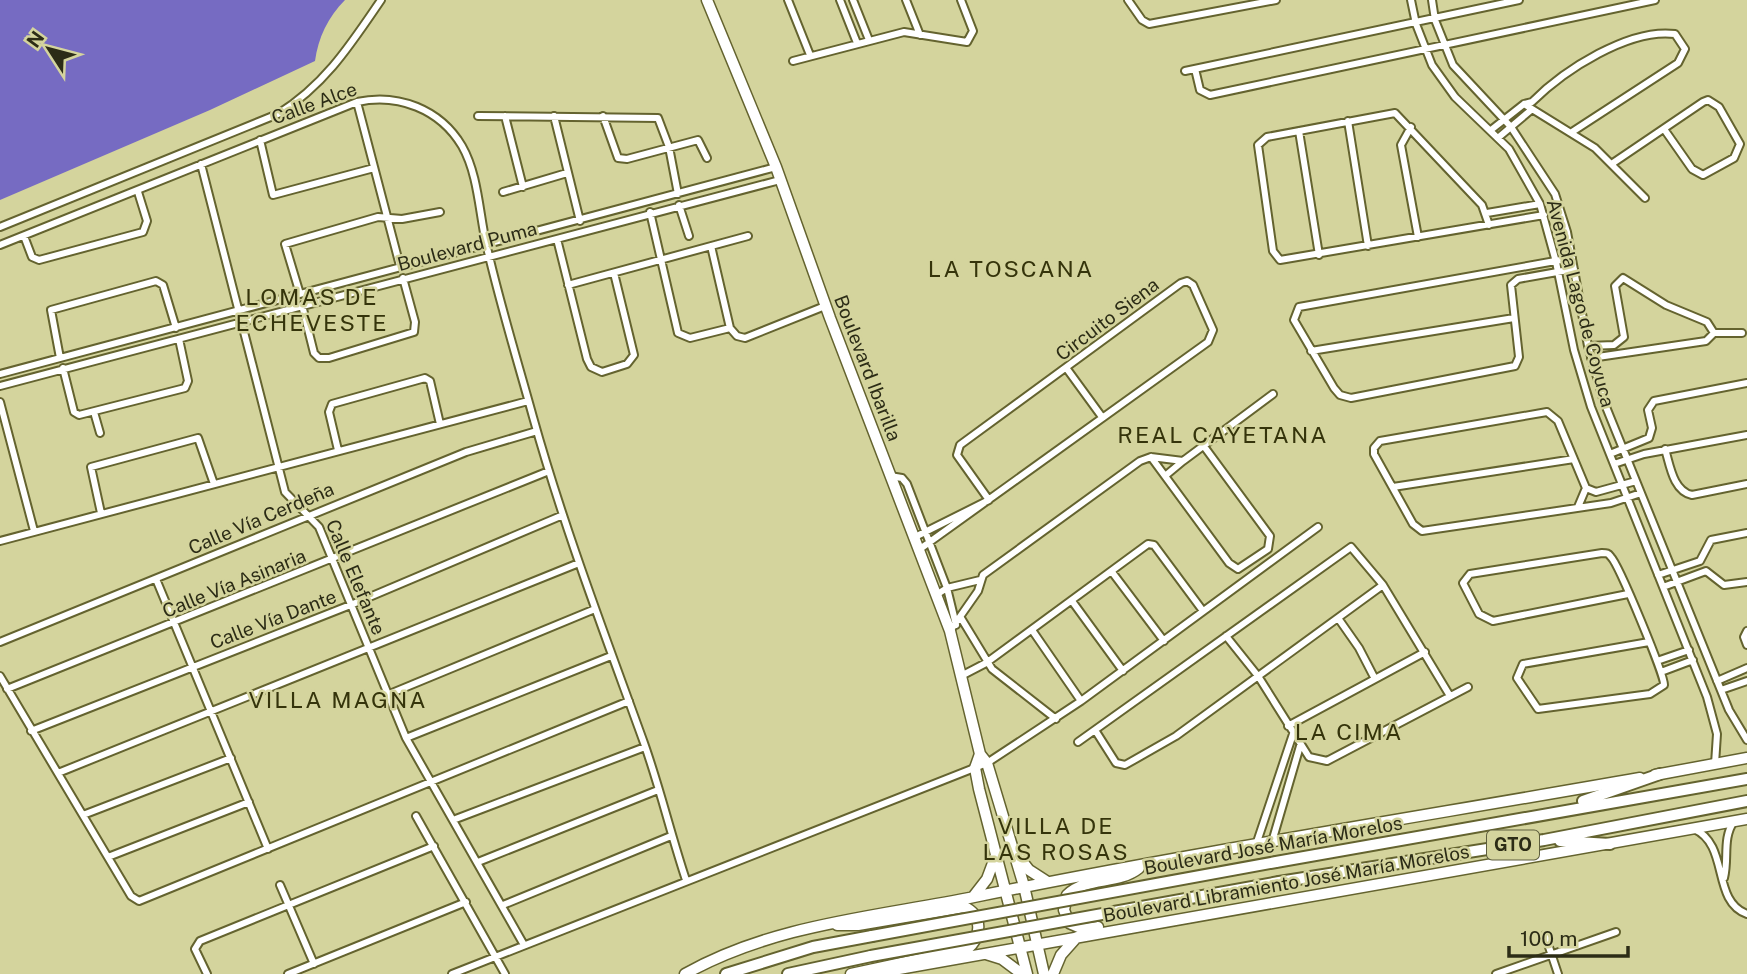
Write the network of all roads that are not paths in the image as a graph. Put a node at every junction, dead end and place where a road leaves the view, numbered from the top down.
1 (382, 0) edge
2 (707, 0) edge
3 (788, 0) edge
4 (840, 0) edge
5 (853, 0) edge
6 (906, 0) edge
7 (961, 0) edge
8 (1128, 0) edge
9 (1276, 0) edge
10 (1411, 0) edge
11 (1432, 0) edge
12 (1519, 0) edge
13 (1655, 0) edge
14 (1642, 1) edge
15 (1435, 20) junction
16 (1416, 24) junction
17 (920, 35) junction
18 (869, 40) junction
19 (857, 43) junction
20 (1443, 44) junction
21 (1424, 50) junction
22 (810, 55) junction
23 (793, 61) dead end
24 (1195, 69) junction
25 (1185, 71) dead end
26 (357, 102) junction
27 (1532, 102) junction
28 (1524, 104) junction
29 (1531, 110) junction
30 (478, 116) dead end
31 (505, 116) junction
32 (554, 116) junction
33 (603, 116) junction
34 (1504, 119) junction
35 (1348, 121) junction
36 (1411, 127) junction
37 (1511, 127) junction
38 (1664, 129) junction
39 (1491, 130) junction
40 (1299, 131) junction
41 (1572, 132) junction
42 (1499, 137) junction
43 (260, 140) junction
44 (669, 147) junction
45 (707, 158) dead end
46 (1613, 163) junction
47 (201, 164) junction
48 (776, 167) junction
49 (374, 168) junction
50 (568, 173) junction
51 (780, 180) junction
52 (523, 187) junction
53 (138, 192) junction
54 (503, 192) dead end
55 (678, 194) junction
56 (1645, 198) dead end
57 (1540, 204) junction
58 (679, 205) junction
59 (440, 212) dead end
60 (650, 212) junction
61 (1487, 213) junction
62 (1544, 215) junction
63 (387, 217) junction
64 (580, 221) junction
65 (1489, 225) junction
66 (0, 227) edge
67 (24, 236) junction
68 (689, 236) dead end
69 (748, 236) dead end
70 (1418, 237) junction
71 (557, 239) junction
72 (0, 245) edge
73 (487, 245) junction
74 (711, 246) junction
75 (1368, 246) junction
76 (1319, 255) junction
77 (490, 256) junction
78 (1572, 258) junction
79 (663, 260) junction
80 (1556, 262) junction
81 (400, 266) junction
82 (1574, 269) junction
83 (1558, 272) junction
84 (614, 273) junction
85 (403, 278) junction
86 (568, 285) junction
87 (300, 294) junction
88 (302, 305) junction
89 (825, 306) junction
90 (240, 310) junction
91 (1514, 318) junction
92 (242, 322) junction
93 (176, 328) junction
94 (730, 328) junction
95 (1714, 333) junction
96 (1742, 333) dead end
97 (179, 339) junction
98 (1588, 346) junction
99 (1311, 351) junction
100 (60, 358) junction
101 (1591, 358) junction
102 (63, 368) junction
103 (1067, 369) junction
104 (0, 374) edge
105 (1747, 383) edge
106 (0, 386) edge
107 (1273, 394) dead end
108 (528, 401) junction
109 (0, 402) edge
110 (94, 412) junction
111 (1102, 417) junction
112 (440, 424) junction
113 (537, 431) junction
114 (100, 433) dead end
115 (1747, 435) edge
116 (1203, 445) junction
117 (1624, 449) junction
118 (1665, 449) junction
119 (338, 450) junction
120 (1610, 454) junction
121 (1151, 457) junction
122 (1574, 459) junction
123 (1628, 460) junction
124 (1182, 461) junction
125 (1614, 464) junction
126 (278, 467) junction
127 (549, 471) junction
128 (889, 476) junction
129 (1165, 476) junction
130 (1636, 481) junction
131 (214, 484) junction
132 (1747, 484) edge
133 (1622, 485) junction
134 (1393, 487) junction
135 (1586, 488) junction
136 (1641, 493) junction
137 (1628, 499) junction
138 (989, 500) junction
139 (1578, 506) junction
140 (101, 513) junction
141 (563, 515) junction
142 (312, 517) junction
143 (1318, 527) dead end
144 (34, 531) junction
145 (926, 532) junction
146 (1747, 533) edge
147 (915, 537) junction
148 (0, 541) edge
149 (930, 543) junction
150 (920, 549) junction
151 (334, 559) junction
152 (579, 564) junction
153 (1670, 571) junction
154 (1112, 572) junction
155 (1658, 575) junction
156 (156, 579) junction
157 (980, 580) junction
158 (1747, 582) edge
159 (1675, 583) junction
160 (1383, 586) junction
161 (1663, 587) junction
162 (947, 588) junction
163 (1628, 594) junction
164 (936, 595) junction
165 (1072, 601) junction
166 (353, 604) junction
167 (595, 609) junction
168 (1203, 611) junction
169 (961, 618) junction
170 (1338, 618) junction
171 (175, 623) junction
172 (953, 628) junction
173 (1032, 630) junction
174 (1747, 631) edge
175 (1226, 636) junction
176 (1164, 640) junction
177 (0, 642) edge
178 (1648, 642) junction
179 (1747, 645) edge
180 (370, 649) junction
181 (1689, 650) junction
182 (1424, 652) junction
183 (611, 656) junction
184 (1693, 660) junction
185 (1657, 661) junction
186 (986, 663) junction
187 (194, 667) junction
188 (1747, 668) edge
189 (1123, 671) junction
190 (1661, 672) junction
191 (961, 676) junction
192 (1258, 676) junction
193 (0, 677) edge
194 (1375, 679) junction
195 (1717, 681) junction
196 (1747, 681) edge
197 (1468, 687) dead end
198 (7, 689) junction
199 (1721, 690) junction
200 (387, 695) junction
201 (1450, 696) junction
202 (629, 701) junction
203 (1082, 701) junction
204 (1729, 710) junction
205 (213, 713) junction
206 (1713, 717) junction
207 (1056, 719) junction
208 (1288, 726) junction
209 (1095, 730) junction
210 (31, 731) junction
211 (1293, 734) junction
212 (406, 738) junction
213 (1747, 740) edge
214 (1078, 742) dead end
215 (1300, 746) junction
216 (645, 747) junction
217 (231, 758) junction
218 (984, 758) junction
219 (1747, 758) edge
220 (1715, 764) junction
221 (975, 768) junction
222 (58, 773) junction
223 (1660, 774) junction
224 (1747, 779) edge
225 (431, 783) junction
226 (659, 790) junction
227 (1273, 797) junction
228 (1284, 800) junction
229 (249, 802) junction
230 (1747, 802) edge
231 (1553, 811) junction
232 (83, 815) junction
233 (416, 816) dead end
234 (1747, 819) edge
235 (453, 820) junction
236 (1734, 821) junction
237 (1693, 829) junction
238 (671, 836) junction
239 (1544, 840) junction
240 (1272, 844) junction
241 (1610, 844) junction
242 (434, 846) junction
243 (1255, 846) junction
244 (268, 849) junction
245 (1016, 853) junction
246 (996, 855) junction
247 (108, 857) junction
248 (478, 862) junction
249 (1140, 867) junction
250 (1724, 878) junction
251 (686, 880) junction
252 (1046, 881) junction
253 (280, 885) dead end
254 (1024, 886) junction
255 (1005, 890) junction
256 (973, 897) junction
257 (466, 902) junction
258 (503, 905) junction
259 (290, 906) junction
260 (1747, 914) edge
261 (832, 922) junction
262 (1140, 925) junction
263 (1616, 932) dead end
264 (1545, 935) dead end
265 (1077, 937) junction
266 (1038, 942) junction
267 (524, 945) junction
268 (1021, 945) junction
269 (982, 953) junction
270 (1551, 954) junction
271 (495, 956) junction
272 (314, 964) junction
273 (1508, 972) edge
274 (207, 974) edge
275 (288, 974) edge
276 (452, 974) edge
277 (505, 974) edge
278 (685, 974) edge
279 (726, 974) edge
280 (788, 974) edge
281 (851, 974) edge
282 (872, 974) edge
283 (1025, 974) edge
284 (1044, 974) edge
285 (1052, 974) edge
286 (1496, 974) edge
287 (1558, 974) edge

1 - 66 street
2 - 48 street, Boulevard Ibarilla
3 - 22 street
4 - 19 street
5 - 18 street
6 - 17 street
7 - 17 street
8 - 9 street
10 - 16 street, Avenida Lago de Coyuca
11 - 15 street, Avenida Lago de Coyuca
12 - 15 street
13 - 14 street
14 - 20 street
15 - 16 street
15 - 20 street, Avenida Lago de Coyuca
16 - 21 street, Avenida Lago de Coyuca
16 - 24 street
17 - 18 street
18 - 19 street
19 - 22 street
20 - 21 street
20 - 34 street, Avenida Lago de Coyuca
21 - 24 street
21 - 39 street, Avenida Lago de Coyuca
22 - 23 street
24 - 25 street
26 - 43 street, Calle Alce
26 - 49 street
26 - 73 street, Calle Alce
27 - 28 street
27 - 29 street
27 - 41 street
28 - 29 street
28 - 34 street
29 - 37 street
29 - 41 street
30 - 31 street
31 - 32 street
31 - 52 street
32 - 33 street
32 - 50 street
33 - 44 street
33 - 44 street
34 - 37 street, Avenida Lago de Coyuca
34 - 39 street
35 - 36 street
35 - 40 street
35 - 75 street
36 - 61 street
36 - 70 street
37 - 42 street
37 - 78 street, Avenida Lago de Coyuca
38 - 38 street
38 - 46 street
39 - 42 street, Avenida Lago de Coyuca
40 - 76 street
40 - 76 street
41 - 46 street
42 - 57 street, Avenida Lago de Coyuca
43 - 47 street, Calle Alce
43 - 49 street
44 - 45 street
44 - 55 street
46 - 56 street
47 - 53 street, Calle Alce
47 - 90 street, Calle Elefante
48 - 51 street, Boulevard Ibarilla
48 - 55 street, Boulevard Puma
49 - 63 street
50 - 52 street
50 - 64 street
51 - 58 street, Boulevard Puma
51 - 89 street, Boulevard Ibarilla
52 - 54 street
53 - 67 street, Calle Alce
53 - 67 street
55 - 64 street, Boulevard Puma
57 - 61 street
57 - 62 street, Avenida Lago de Coyuca
58 - 60 street, Boulevard Puma
58 - 68 street
59 - 63 street
60 - 71 street, Boulevard Puma
60 - 79 street
61 - 65 street
62 - 65 street
62 - 80 street, Avenida Lago de Coyuca
63 - 81 street
63 - 87 street
64 - 73 street, Boulevard Puma
65 - 70 street
67 - 72 street, Calle Alce
69 - 74 street
70 - 75 street
71 - 77 street, Boulevard Puma
71 - 86 street
73 - 77 street, Calle Alce
73 - 81 street, Boulevard Puma
74 - 79 street
74 - 94 street
75 - 76 street
77 - 85 street, Boulevard Puma
77 - 108 street, Calle Alce
78 - 80 street
78 - 82 street, Avenida Lago de Coyuca
79 - 84 street
79 - 94 street
80 - 83 street, Avenida Lago de Coyuca
80 - 99 street
81 - 87 street, Boulevard Puma
82 - 83 street
82 - 98 street, Avenida Lago de Coyuca
83 - 91 street
83 - 120 street, Avenida Lago de Coyuca
84 - 86 street
84 - 86 street
85 - 88 street, Boulevard Puma
85 - 88 street
87 - 90 street, Boulevard Puma
88 - 92 street, Boulevard Puma
89 - 94 street
89 - 128 street, Boulevard Ibarilla
90 - 92 street, Calle Elefante
90 - 93 street, Boulevard Puma
91 - 99 street
91 - 99 street
92 - 97 street, Boulevard Puma
92 - 126 street, Calle Elefante
93 - 100 street, Boulevard Puma
93 - 100 street
95 - 96 street
95 - 98 street
95 - 101 street
97 - 102 street, Boulevard Puma
97 - 110 street
98 - 101 street, Avenida Lago de Coyuca
100 - 104 street, Boulevard Puma
101 - 117 street, Avenida Lago de Coyuca
102 - 106 street, Boulevard Puma
102 - 110 street
103 - 111 street
103 - 111 street, Circuito Siena
103 - 138 street, Circuito Siena
105 - 117 street
107 - 116 street
108 - 112 street
108 - 113 street, Calle Alce
109 - 144 street
110 - 114 street
111 - 138 street, Circuito Siena
112 - 119 street
112 - 119 street
113 - 127 street, Calle Alce
113 - 142 street, Calle Vía Cerdeña
115 - 118 street
116 - 124 street
116 - 129 street
117 - 120 street
117 - 123 street, Avenida Lago de Coyuca
118 - 123 street
118 - 132 street
119 - 126 street
120 - 125 street, Avenida Lago de Coyuca
121 - 124 street
121 - 129 street
121 - 157 street
122 - 134 street
122 - 134 street
122 - 135 street
123 - 125 street
123 - 130 street, Avenida Lago de Coyuca
124 - 129 street
125 - 133 street, Avenida Lago de Coyuca
126 - 131 street
126 - 142 street, Calle Elefante
127 - 141 street, Calle Alce
127 - 151 street, Calle Vía Asinaria
128 - 145 street
128 - 147 street, Boulevard Ibarilla
130 - 133 street
130 - 136 street, Avenida Lago de Coyuca
131 - 140 street
131 - 140 street
133 - 135 street
133 - 137 street, Avenida Lago de Coyuca
134 - 139 street
135 - 139 street
136 - 137 street
136 - 153 street, Avenida Lago de Coyuca
137 - 139 street
137 - 155 street, Avenida Lago de Coyuca
138 - 145 street, Circuito Siena
138 - 149 street, Circuito Siena
140 - 144 street
141 - 152 street, Calle Alce
141 - 166 street, Calle Vía Dante
142 - 151 street, Calle Elefante
142 - 156 street, Calle Vía Cerdeña
143 - 168 street
144 - 148 street
145 - 147 street, Circuito Siena
145 - 149 street
146 - 153 street
147 - 150 street, Boulevard Ibarilla
149 - 150 street, Circuito Siena
149 - 162 street
150 - 164 street, Boulevard Ibarilla
151 - 166 street, Calle Elefante
151 - 171 street, Calle Vía Asinaria
152 - 167 street, Calle Alce
152 - 180 street
153 - 155 street
153 - 159 street, Avenida Lago de Coyuca
154 - 165 street
154 - 168 street
154 - 176 street
155 - 161 street, Avenida Lago de Coyuca
156 - 171 street
156 - 177 street, Calle Vía Cerdeña
157 - 162 street
157 - 169 street
158 - 159 street
159 - 161 street
159 - 195 street, Avenida Lago de Coyuca
160 - 170 street
160 - 175 street
160 - 182 street
161 - 181 street, Avenida Lago de Coyuca
162 - 164 street
162 - 172 street
163 - 163 street
163 - 178 street
164 - 172 street, Boulevard Ibarilla
165 - 173 street
165 - 189 street
166 - 180 street, Calle Elefante
166 - 187 street, Calle Vía Dante
167 - 183 street, Calle Alce
167 - 200 street
168 - 176 street
169 - 172 street
169 - 186 street
170 - 192 street
170 - 194 street
171 - 187 street
171 - 198 street, Calle Vía Asinaria
172 - 191 street, Boulevard Ibarilla
173 - 186 street
173 - 203 street
174 - 179 street
175 - 192 street
175 - 209 street
176 - 189 street
178 - 185 street
178 - 190 street
180 - 200 street, Calle Elefante
180 - 205 street
181 - 184 street, Avenida Lago de Coyuca
181 - 185 street
182 - 194 street
182 - 201 street
183 - 202 street, Calle Alce
183 - 212 street
184 - 190 street
184 - 206 street, Avenida Lago de Coyuca
185 - 190 street
186 - 191 street
186 - 207 street
187 - 205 street
187 - 210 street, Calle Vía Dante
188 - 195 street
189 - 203 street
191 - 218 street, Boulevard Ibarilla
192 - 208 street
192 - 209 street
193 - 198 street
194 - 208 street
195 - 199 street, Avenida Lago de Coyuca
196 - 199 street
197 - 201 street
198 - 210 street
199 - 204 street, Avenida Lago de Coyuca
200 - 212 street, Calle Elefante
201 - 215 street
202 - 216 street, Calle Alce
202 - 225 street
203 - 207 street
204 - 206 street
204 - 213 street, Avenida Lago de Coyuca
205 - 217 street
205 - 222 street
206 - 220 street, Avenida Lago de Coyuca
207 - 218 street
208 - 211 street
209 - 214 street
210 - 222 street
211 - 215 street
211 - 227 street
212 - 225 street, Calle Elefante
215 - 228 street
216 - 226 street, Calle Alce
216 - 235 street
217 - 229 street
217 - 232 street
218 - 221 street
218 - 245 street, Boulevard Ibarilla
219 - 220 street
220 - 223 street
221 - 246 street
221 - 251 street
222 - 232 street
223 - 231 main road
223 - 240 street
224 - 231 main road, Boulevard José María Morelos / GTO
225 - 235 street, Calle Elefante
225 - 244 street
226 - 238 street, Calle Alce
226 - 248 street
227 - 228 street
227 - 243 street
228 - 240 street
229 - 244 street
229 - 247 street
230 - 239 main road, Boulevard José María Morelos / GTO
231 - 279 main road, Boulevard José María Morelos / GTO, bridge
232 - 247 street
233 - 242 street
234 - 236 street, Boulevard Libramiento José María Morelos
235 - 248 street, Calle Elefante
236 - 237 street, Boulevard Libramiento José María Morelos
236 - 250 street
237 - 241 street, Boulevard Libramiento José María Morelos
237 - 250 street
238 - 251 street, Calle Alce
238 - 258 street
239 - 241 main road
239 - 280 main road, Boulevard José María Morelos / GTO, bridge
240 - 243 street
241 - 262 street, Boulevard Libramiento José María Morelos
242 - 257 street
242 - 259 street
243 - 249 street
244 - 247 street
245 - 252 street
245 - 254 street, Boulevard Ibarilla
246 - 255 street
246 - 256 street
248 - 258 street, Calle Elefante
249 - 252 street
249 - 262 street
250 - 260 street
251 - 267 street
252 - 254 street
253 - 259 street
254 - 255 street
254 - 266 street, Boulevard Ibarilla
255 - 256 street
255 - 268 street
256 - 261 street
257 - 271 street
257 - 272 street
258 - 267 street, Calle Elefante
259 - 272 street
259 - 274 street
261 - 278 street
261 - 281 street
262 - 265 street, Boulevard Libramiento José María Morelos
263 - 270 street
264 - 270 street
265 - 266 street, Boulevard Libramiento José María Morelos
265 - 285 street
266 - 268 street, Boulevard Libramiento José María Morelos
266 - 284 street
267 - 271 street
268 - 269 street, Boulevard Libramiento José María Morelos
268 - 283 street
269 - 282 street, Boulevard Libramiento José María Morelos
269 - 283 street
270 - 273 street
270 - 287 street
271 - 276 street
271 - 277 street
272 - 275 street
273 - 286 street

